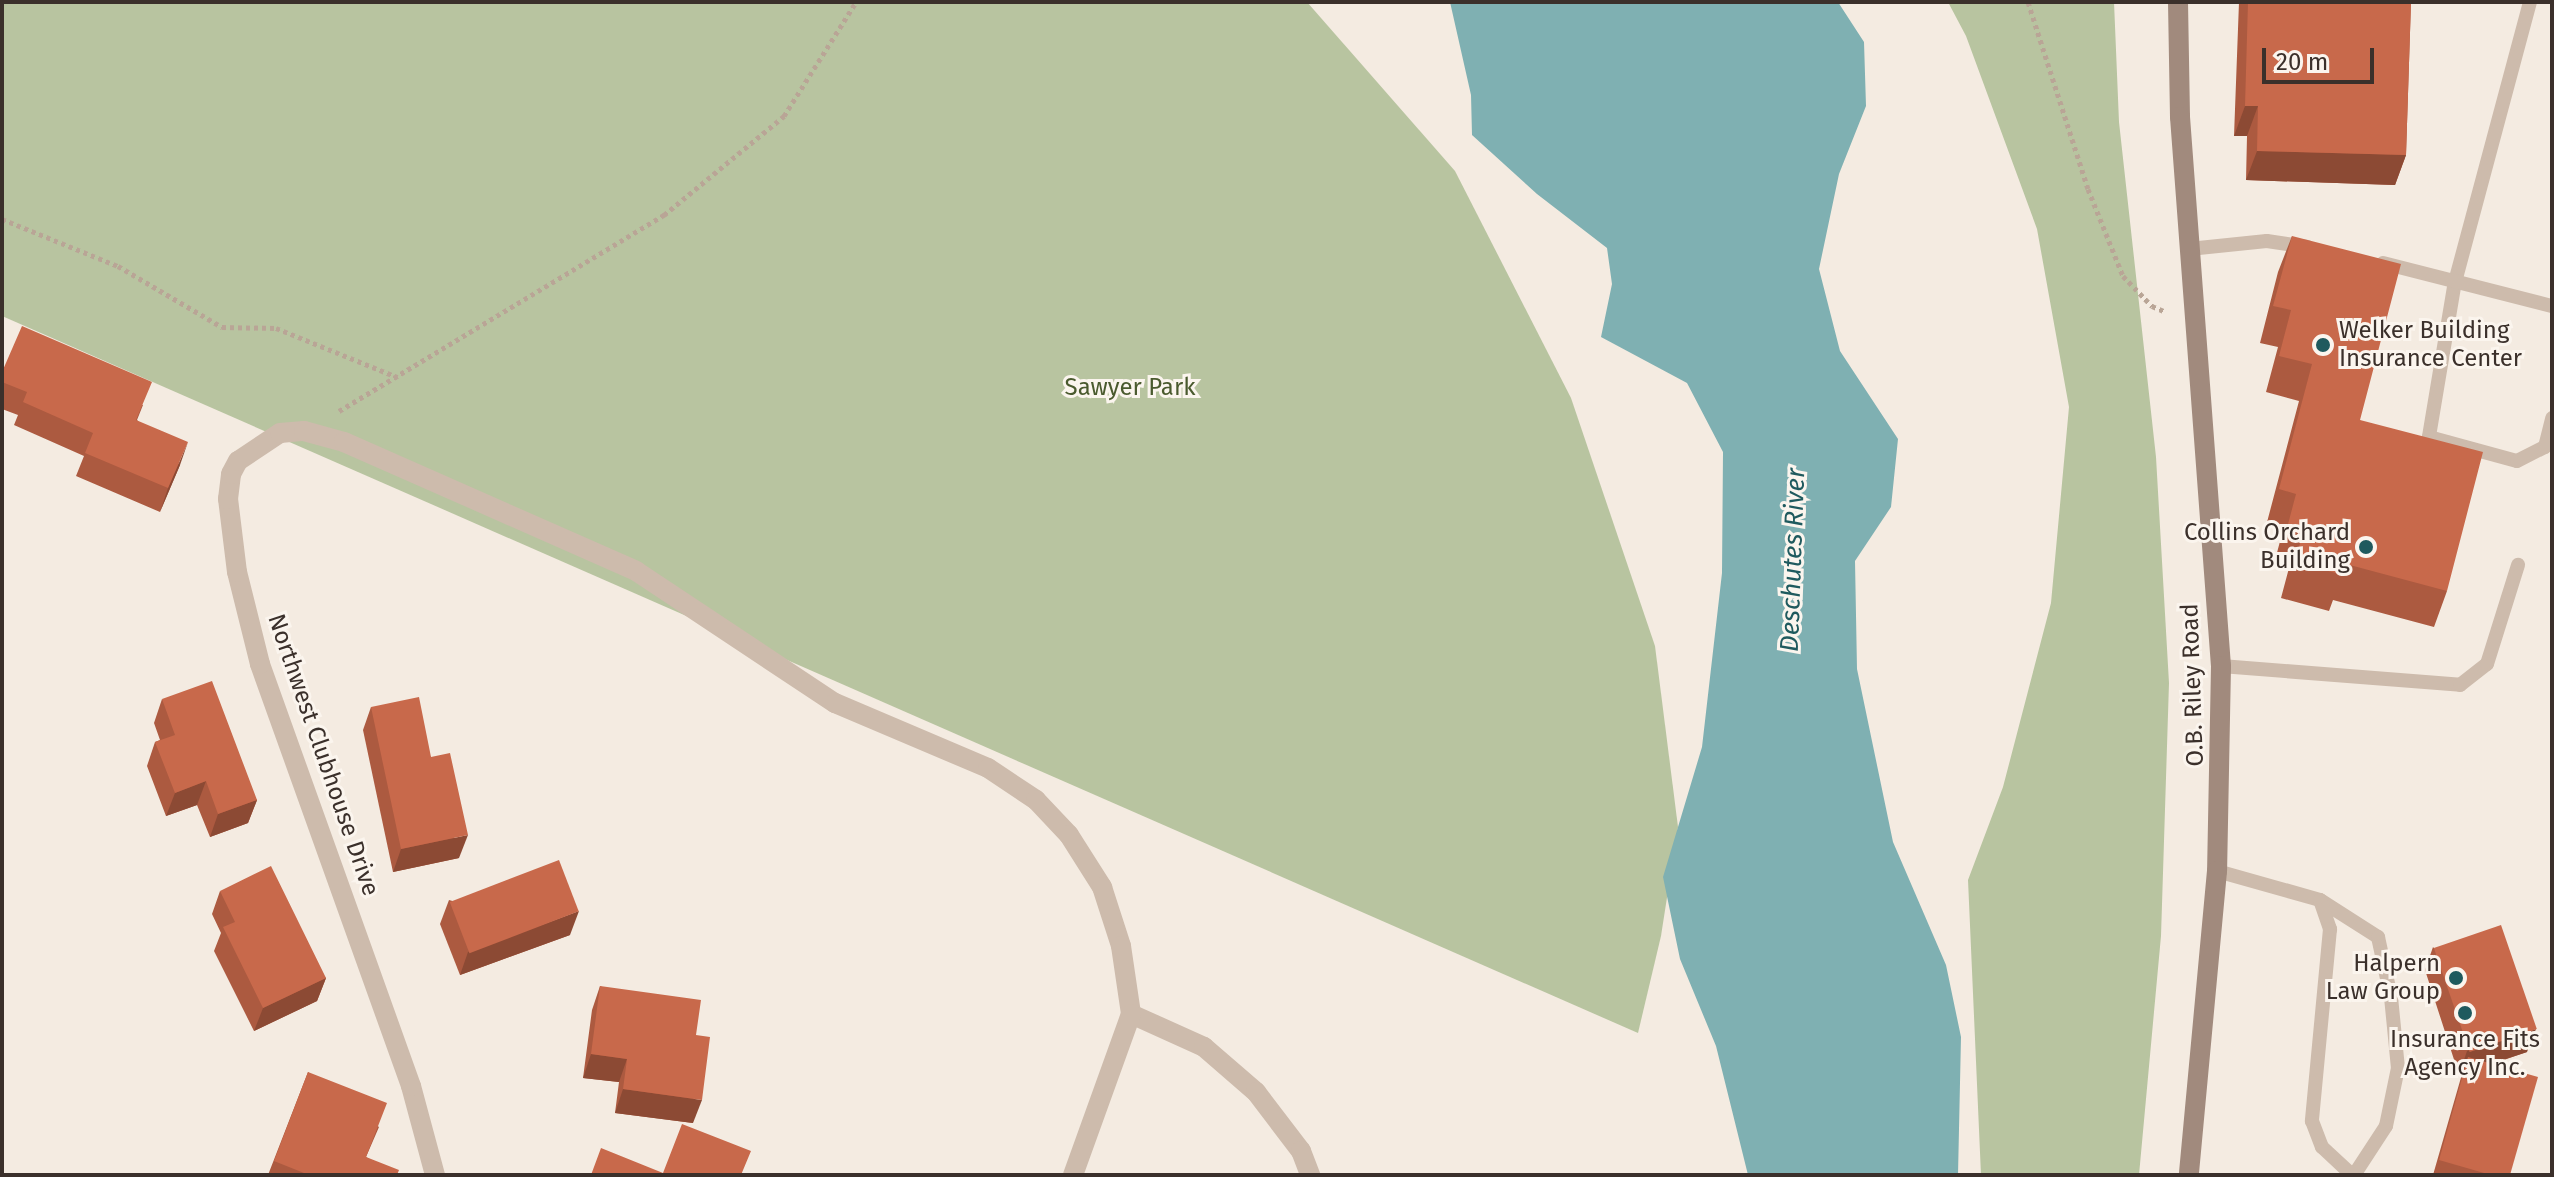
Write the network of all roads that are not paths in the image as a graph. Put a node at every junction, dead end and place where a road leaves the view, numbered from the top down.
1 (2178, 2) edge
2 (2530, 2) edge
3 (2189, 249) junction
4 (2324, 249) edge
5 (2367, 260) edge
6 (2455, 281) junction
7 (2552, 306) edge
8 (2552, 418) edge
9 (2518, 565) dead end
10 (2221, 666) junction
11 (2217, 871) junction
12 (2320, 900) junction
13 (1131, 1014) junction
14 (435, 1175) edge
15 (1073, 1175) edge
16 (1310, 1175) edge
17 (2189, 1175) edge
18 (2353, 1175) edge

1 - 3 street, O.B. Riley Road
2 - 6 lane
3 - 4 lane
3 - 10 street, O.B. Riley Road
5 - 6 lane
6 - 7 lane
6 - 8 lane
9 - 10 lane
10 - 11 street, O.B. Riley Road
11 - 12 lane
11 - 17 street, O.B. Riley Road
12 - 18 lane
12 - 18 lane
13 - 14 street, Northwest Clubhouse Drive
13 - 15 street
13 - 16 street

